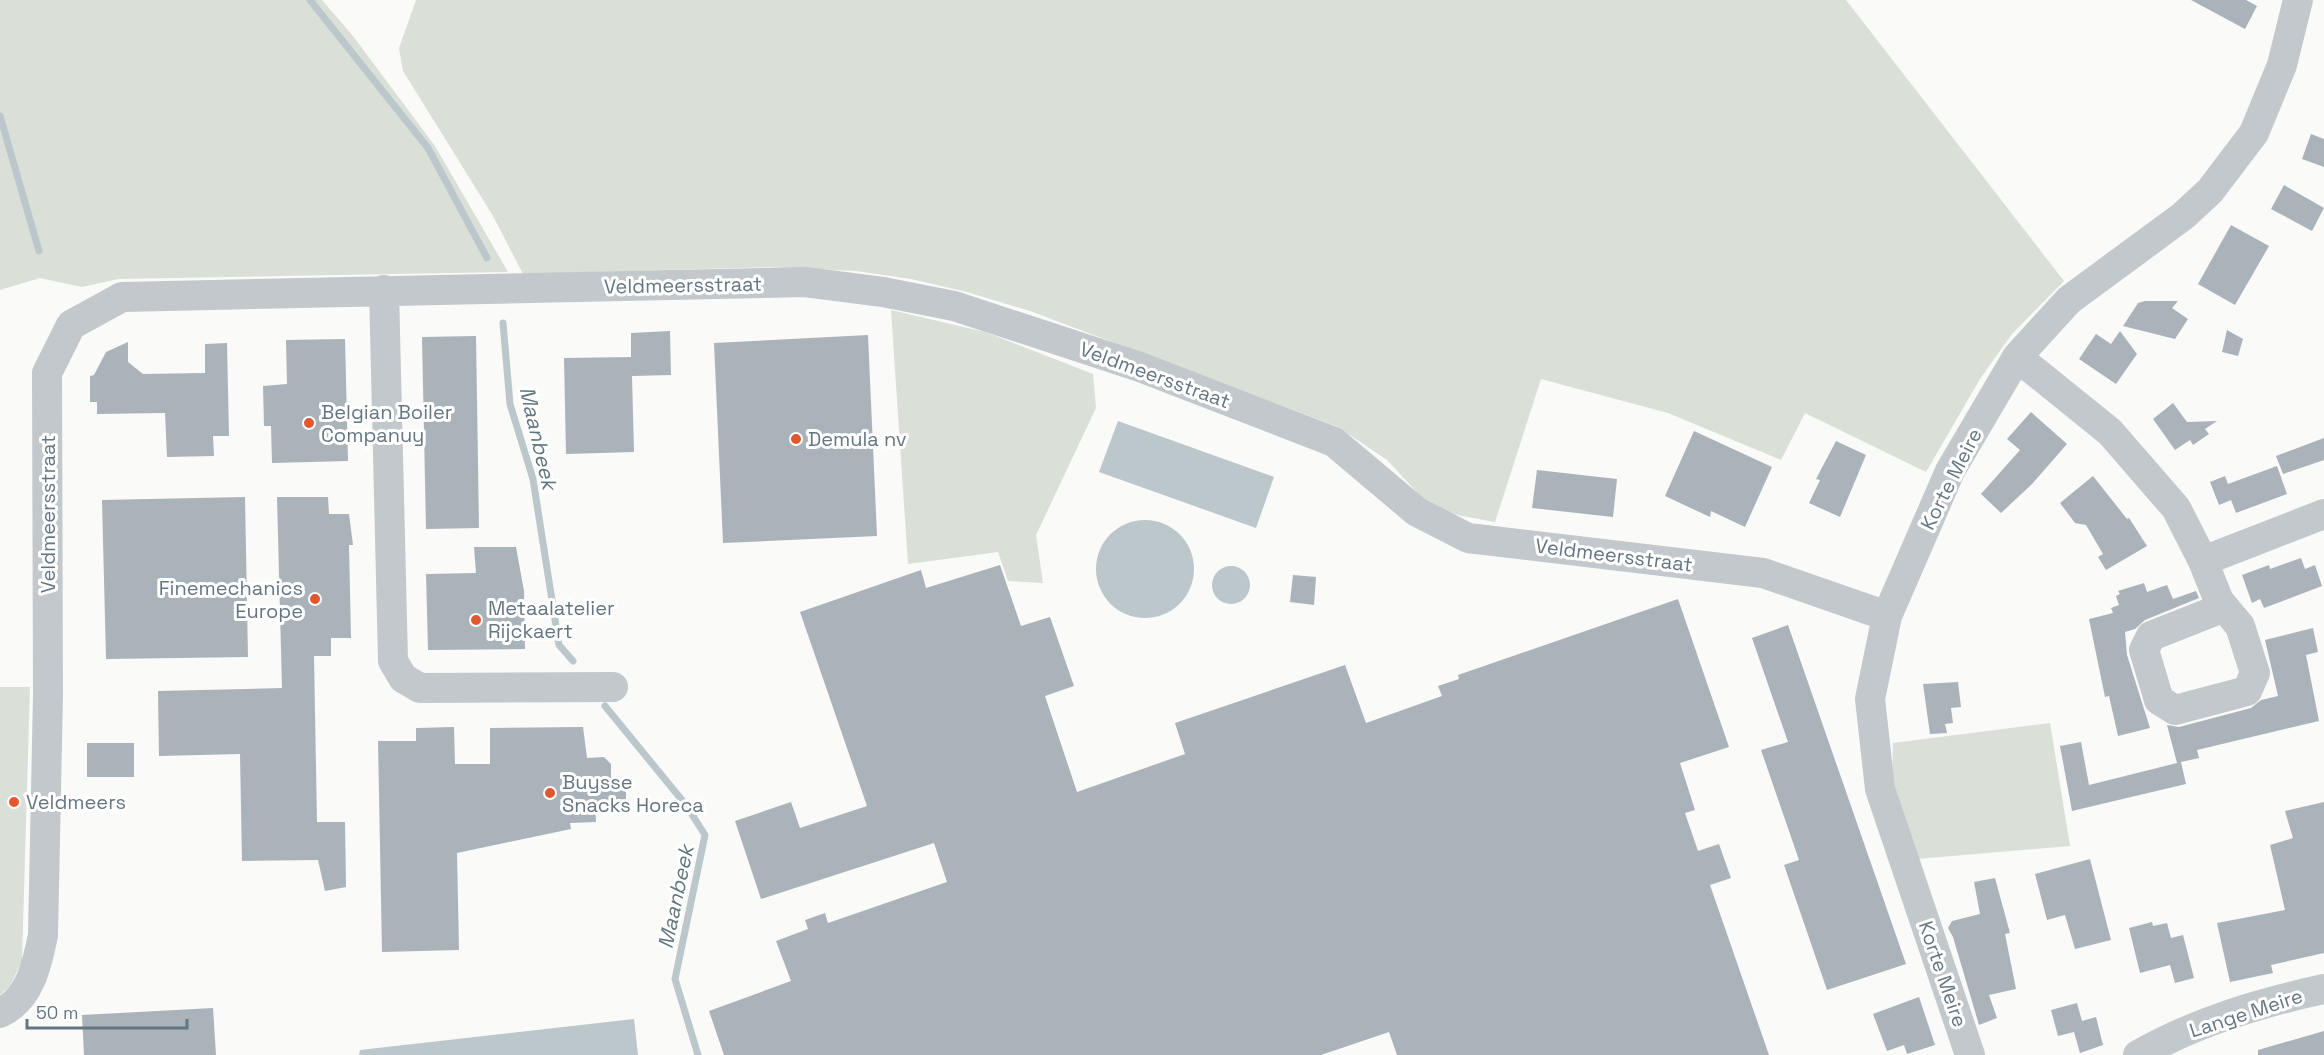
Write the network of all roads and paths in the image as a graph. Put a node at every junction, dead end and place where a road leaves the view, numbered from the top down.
1 (2298, 0) edge
2 (384, 290) junction
3 (2017, 357) junction
4 (2324, 513) edge
5 (2203, 561) junction
6 (2219, 601) dead end
7 (1887, 616) junction
8 (613, 687) dead end
9 (2324, 989) edge
10 (0, 1014) edge
11 (1970, 1055) edge
12 (2138, 1055) edge

1 - 3 street, Korte Meire
2 - 7 street, Veldmeersstraat
2 - 8 street
2 - 10 street, Veldmeersstraat
3 - 5 street
3 - 7 street, Korte Meire
4 - 5 street
5 - 6 street
7 - 11 street, Korte Meire
9 - 12 street, Lange Meire

